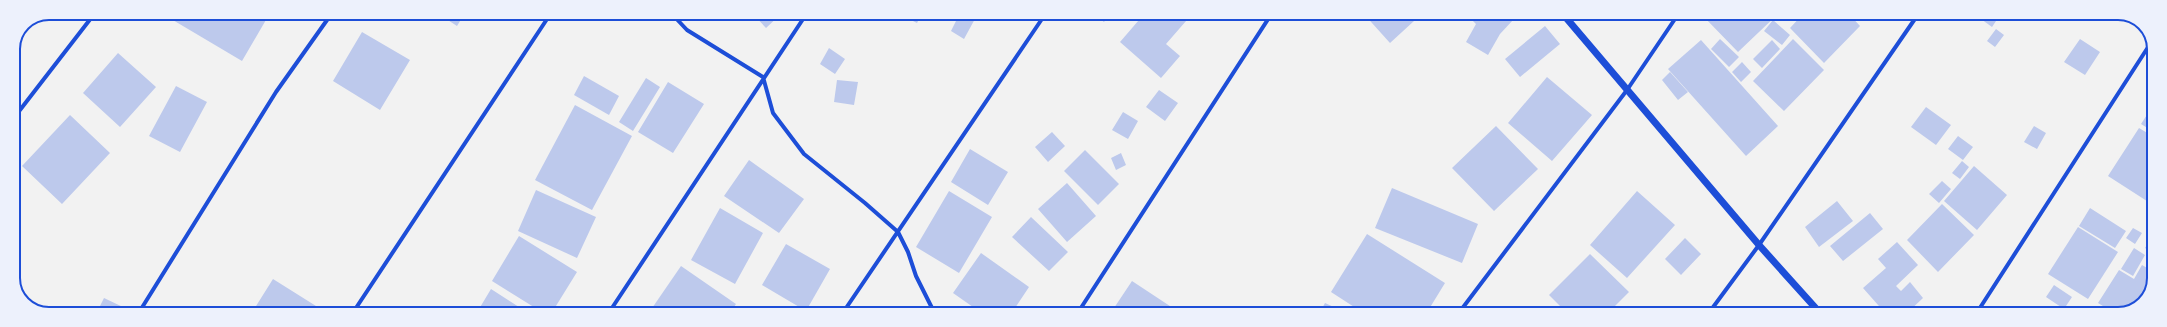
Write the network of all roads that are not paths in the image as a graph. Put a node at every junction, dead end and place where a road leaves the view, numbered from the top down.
1 (90, 20) edge
2 (327, 20) edge
3 (546, 20) edge
4 (678, 20) edge
5 (801, 20) edge
6 (1041, 20) edge
7 (1267, 20) edge
8 (1568, 20) edge
9 (1674, 20) edge
10 (1914, 20) edge
11 (2147, 49) edge
12 (763, 78) junction
13 (1627, 90) junction
14 (20, 110) edge
15 (898, 232) junction
16 (1759, 245) junction
17 (142, 307) edge
18 (357, 307) edge
19 (613, 307) edge
20 (847, 307) edge
21 (932, 307) edge
22 (1082, 307) edge
23 (1463, 307) edge
24 (1713, 307) edge
25 (1815, 307) edge
26 (1981, 307) edge

1 - 14 street
2 - 17 street
3 - 18 street
4 - 12 street
5 - 12 street
6 - 15 street
7 - 22 street
8 - 13 street
9 - 13 street
10 - 16 street
11 - 26 street
12 - 15 street
12 - 19 street
13 - 16 street
13 - 23 street
15 - 20 street
15 - 21 street
16 - 24 street
16 - 25 street

